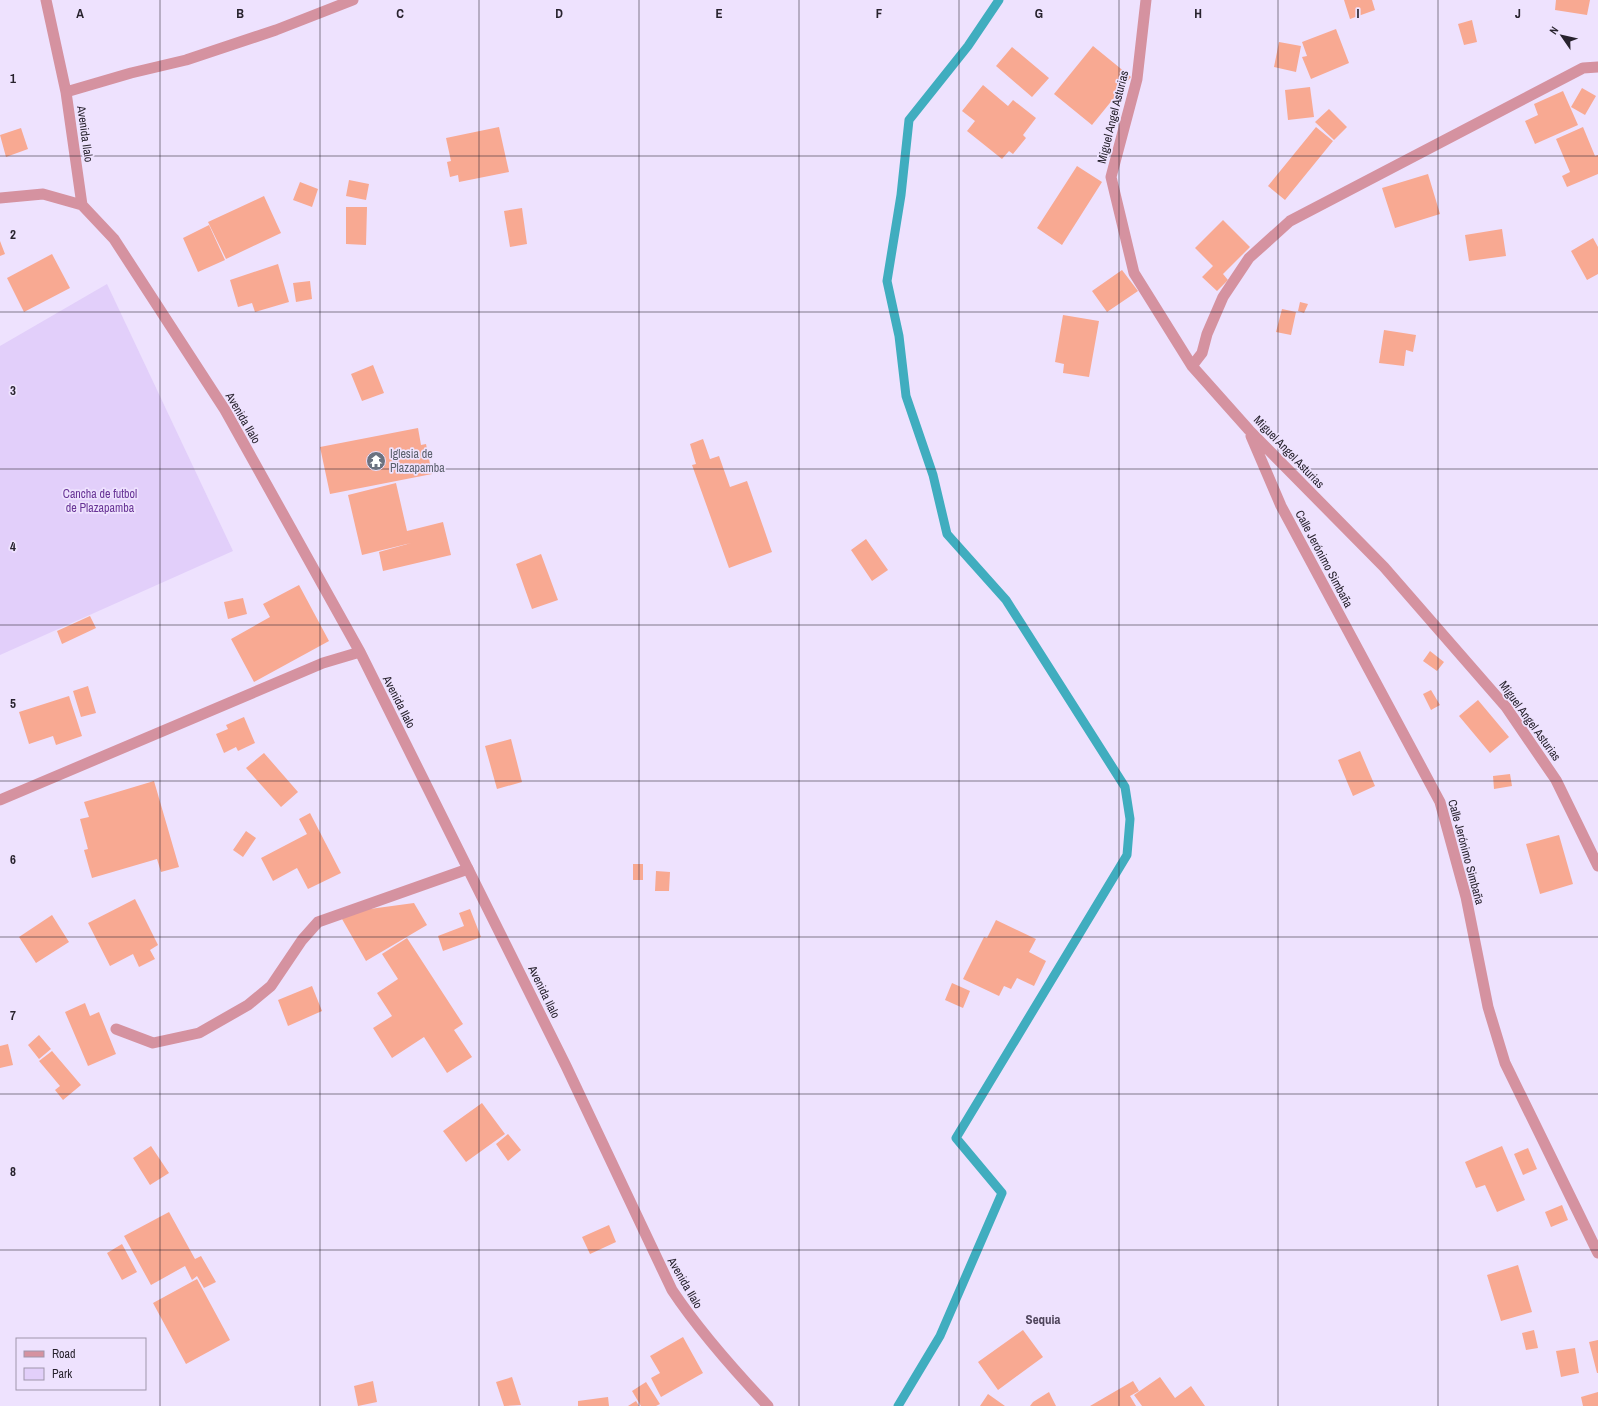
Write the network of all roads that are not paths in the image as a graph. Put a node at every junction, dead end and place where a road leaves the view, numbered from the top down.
1 (46, 0) edge
2 (353, 0) edge
3 (1146, 0) edge
4 (1598, 67) edge
5 (66, 92) junction
6 (0, 198) edge
7 (82, 205) junction
8 (1192, 366) junction
9 (1249, 430) junction
10 (360, 652) junction
11 (0, 800) edge
12 (1598, 866) edge
13 (468, 869) junction
14 (116, 1029) dead end
15 (1598, 1253) edge
16 (768, 1406) edge

1 - 5 street, Avenida Ilalo
2 - 5 street
3 - 8 street, Miguel Angel Asturias
4 - 8 street
5 - 7 street, Avenida Ilalo
6 - 7 street
7 - 10 street, Avenida Ilalo
8 - 9 street, Miguel Angel Asturias
9 - 12 street, Miguel Angel Asturias
9 - 15 street, Calle Jerónimo Simbaña
10 - 11 street
10 - 13 street, Avenida Ilalo
13 - 14 street
13 - 16 street, Avenida Ilalo

